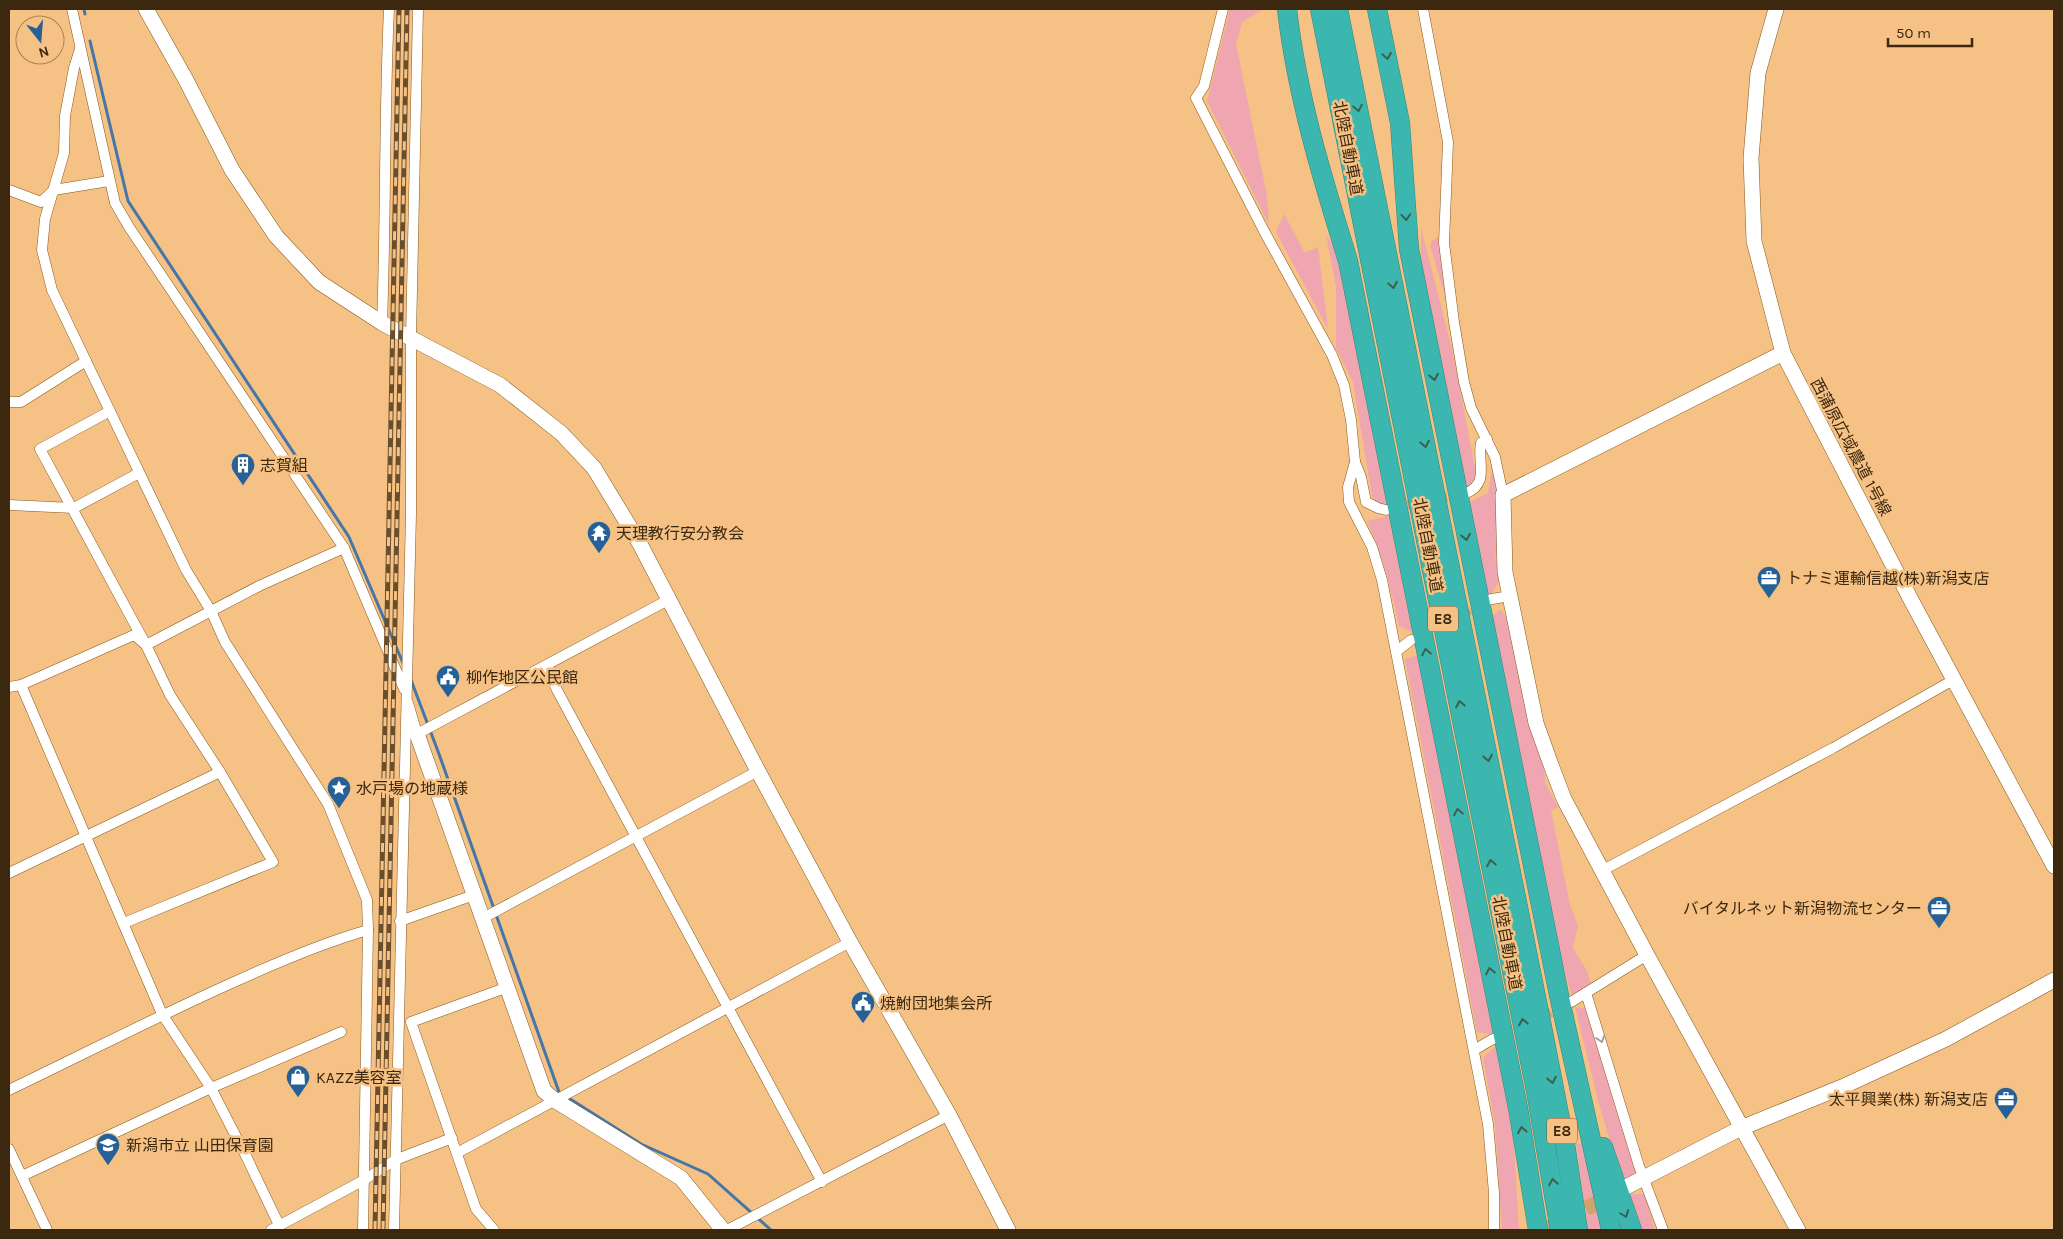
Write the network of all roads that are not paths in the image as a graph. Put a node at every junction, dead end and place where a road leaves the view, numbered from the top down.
1 (72, 9) edge
2 (146, 9) edge
3 (389, 9) edge
4 (418, 9) edge
5 (1222, 9) edge
6 (1287, 9) edge
7 (1320, 9) edge
8 (1338, 9) edge
9 (1377, 9) edge
10 (1423, 9) edge
11 (1776, 9) edge
12 (80, 48) junction
13 (109, 181) junction
14 (9, 190) edge
15 (54, 190) junction
16 (382, 324) junction
17 (411, 338) junction
18 (1783, 353) junction
19 (86, 361) junction
20 (9, 402) edge
21 (110, 411) junction
22 (1487, 439) junction
23 (1355, 462) junction
24 (138, 474) junction
25 (1466, 494) tunnel mouth
26 (1503, 495) junction
27 (9, 505) edge
28 (74, 508) junction
29 (1386, 510) tunnel mouth
30 (344, 548) junction
31 (1509, 596) junction
32 (668, 600) junction
33 (1486, 600) tunnel mouth
34 (211, 611) junction
35 (1411, 640) tunnel mouth
36 (146, 645) junction
37 (1397, 650) junction
38 (547, 666) junction
39 (1955, 679) junction
40 (21, 684) junction
41 (9, 687) edge
42 (406, 694) junction
43 (417, 734) junction
44 (758, 771) junction
45 (220, 772) junction
46 (86, 835) junction
47 (635, 837) junction
48 (2054, 866) edge
49 (1602, 870) junction
50 (9, 873) edge
51 (474, 895) junction
52 (483, 918) junction
53 (400, 922) junction
54 (124, 923) junction
55 (368, 930) junction
56 (850, 942) junction
57 (1647, 955) junction
58 (2054, 980) edge
59 (508, 987) junction
60 (1586, 993) junction
61 (1565, 1001) junction
62 (728, 1008) junction
63 (162, 1014) junction
64 (341, 1032) dead end
65 (1493, 1039) tunnel mouth
66 (1474, 1050) junction
67 (211, 1088) junction
68 (9, 1090) edge
69 (556, 1101) junction
70 (949, 1115) junction
71 (1741, 1128) junction
72 (452, 1138) junction
73 (9, 1149) edge
74 (457, 1153) junction
75 (395, 1160) junction
76 (1528, 1167) junction
77 (22, 1176) junction
78 (1645, 1178) junction
79 (364, 1180) junction
80 (822, 1182) junction
81 (1624, 1188) tunnel mouth
82 (275, 1228) edge
83 (47, 1230) edge
84 (363, 1230) edge
85 (394, 1230) edge
86 (494, 1230) edge
87 (723, 1230) edge
88 (727, 1230) edge
89 (1008, 1230) edge
90 (1494, 1230) edge
91 (1533, 1230) edge
92 (1538, 1230) edge
93 (1560, 1230) edge
94 (1578, 1230) edge
95 (1610, 1230) edge
96 (1632, 1230) edge
97 (1663, 1230) edge
98 (1798, 1230) edge

1 - 12 street
2 - 16 street
3 - 16 street
4 - 17 street
5 - 23 street
76 -> 6 highway
93 -> 7 highway, 北陸自動車道 / E8
8 -> 94 highway, 北陸自動車道 / E8
9 -> 61 highway
10 - 22 street
11 - 18 street, 西蒲原広域農道 1号線
12 - 13 street
12 - 15 street
13 - 15 street
13 - 30 street
14 - 15 street
15 - 19 street
16 - 17 street
17 - 32 street
17 - 42 street
18 - 26 street
18 - 39 street, 西蒲原広域農道 1号線
19 - 20 street
19 - 21 street
21 - 24 street
21 - 28 street
22 - 25 street
22 - 26 street
23 - 29 street
23 - 37 street
24 - 28 street
24 - 34 street
26 - 31 street
27 - 28 street
28 - 36 street
30 - 34 street
30 - 42 street
31 - 33 street
31 - 49 street
32 - 38 street
32 - 44 street
34 - 36 street
34 - 55 street
35 - 37 street
36 - 40 street
36 - 45 street
37 - 66 street
38 - 43 street
38 - 47 street
39 - 48 street, 西蒲原広域農道 1号線
39 - 49 street
40 - 41 street
40 - 46 street
42 - 43 street
42 - 53 street
43 - 51 street
44 - 47 street
44 - 56 street
45 - 46 street
45 - 54 street
46 - 50 street
46 - 54 street
47 - 52 street
47 - 62 street
49 - 57 street
51 - 52 street
51 - 53 street
52 - 59 street
53 - 75 street
54 - 63 street
55 - 63 street
55 - 79 street
56 - 62 street
56 - 70 street
57 - 60 street
57 - 71 street
58 - 71 street
59 - 69 street
59 - 72 street
60 - 61 street
60 -> 78 street
61 - 95 highway
61 -> 96 highway
62 - 69 street
62 - 80 street
63 - 67 street
63 - 68 street
64 - 67 street
65 - 66 street
66 - 90 street
67 - 77 street
67 - 82 street
69 - 74 street
69 - 87 street
70 - 80 street
70 - 89 street
71 - 78 street
71 - 98 street
72 - 74 street
72 - 75 street
73 - 77 street
74 - 86 street
75 - 79 street
75 - 85 street
76 - 91 highway
76 - 92 highway
77 - 83 street
78 - 81 street
78 - 97 street
79 - 82 street
79 - 84 street
80 - 88 street

